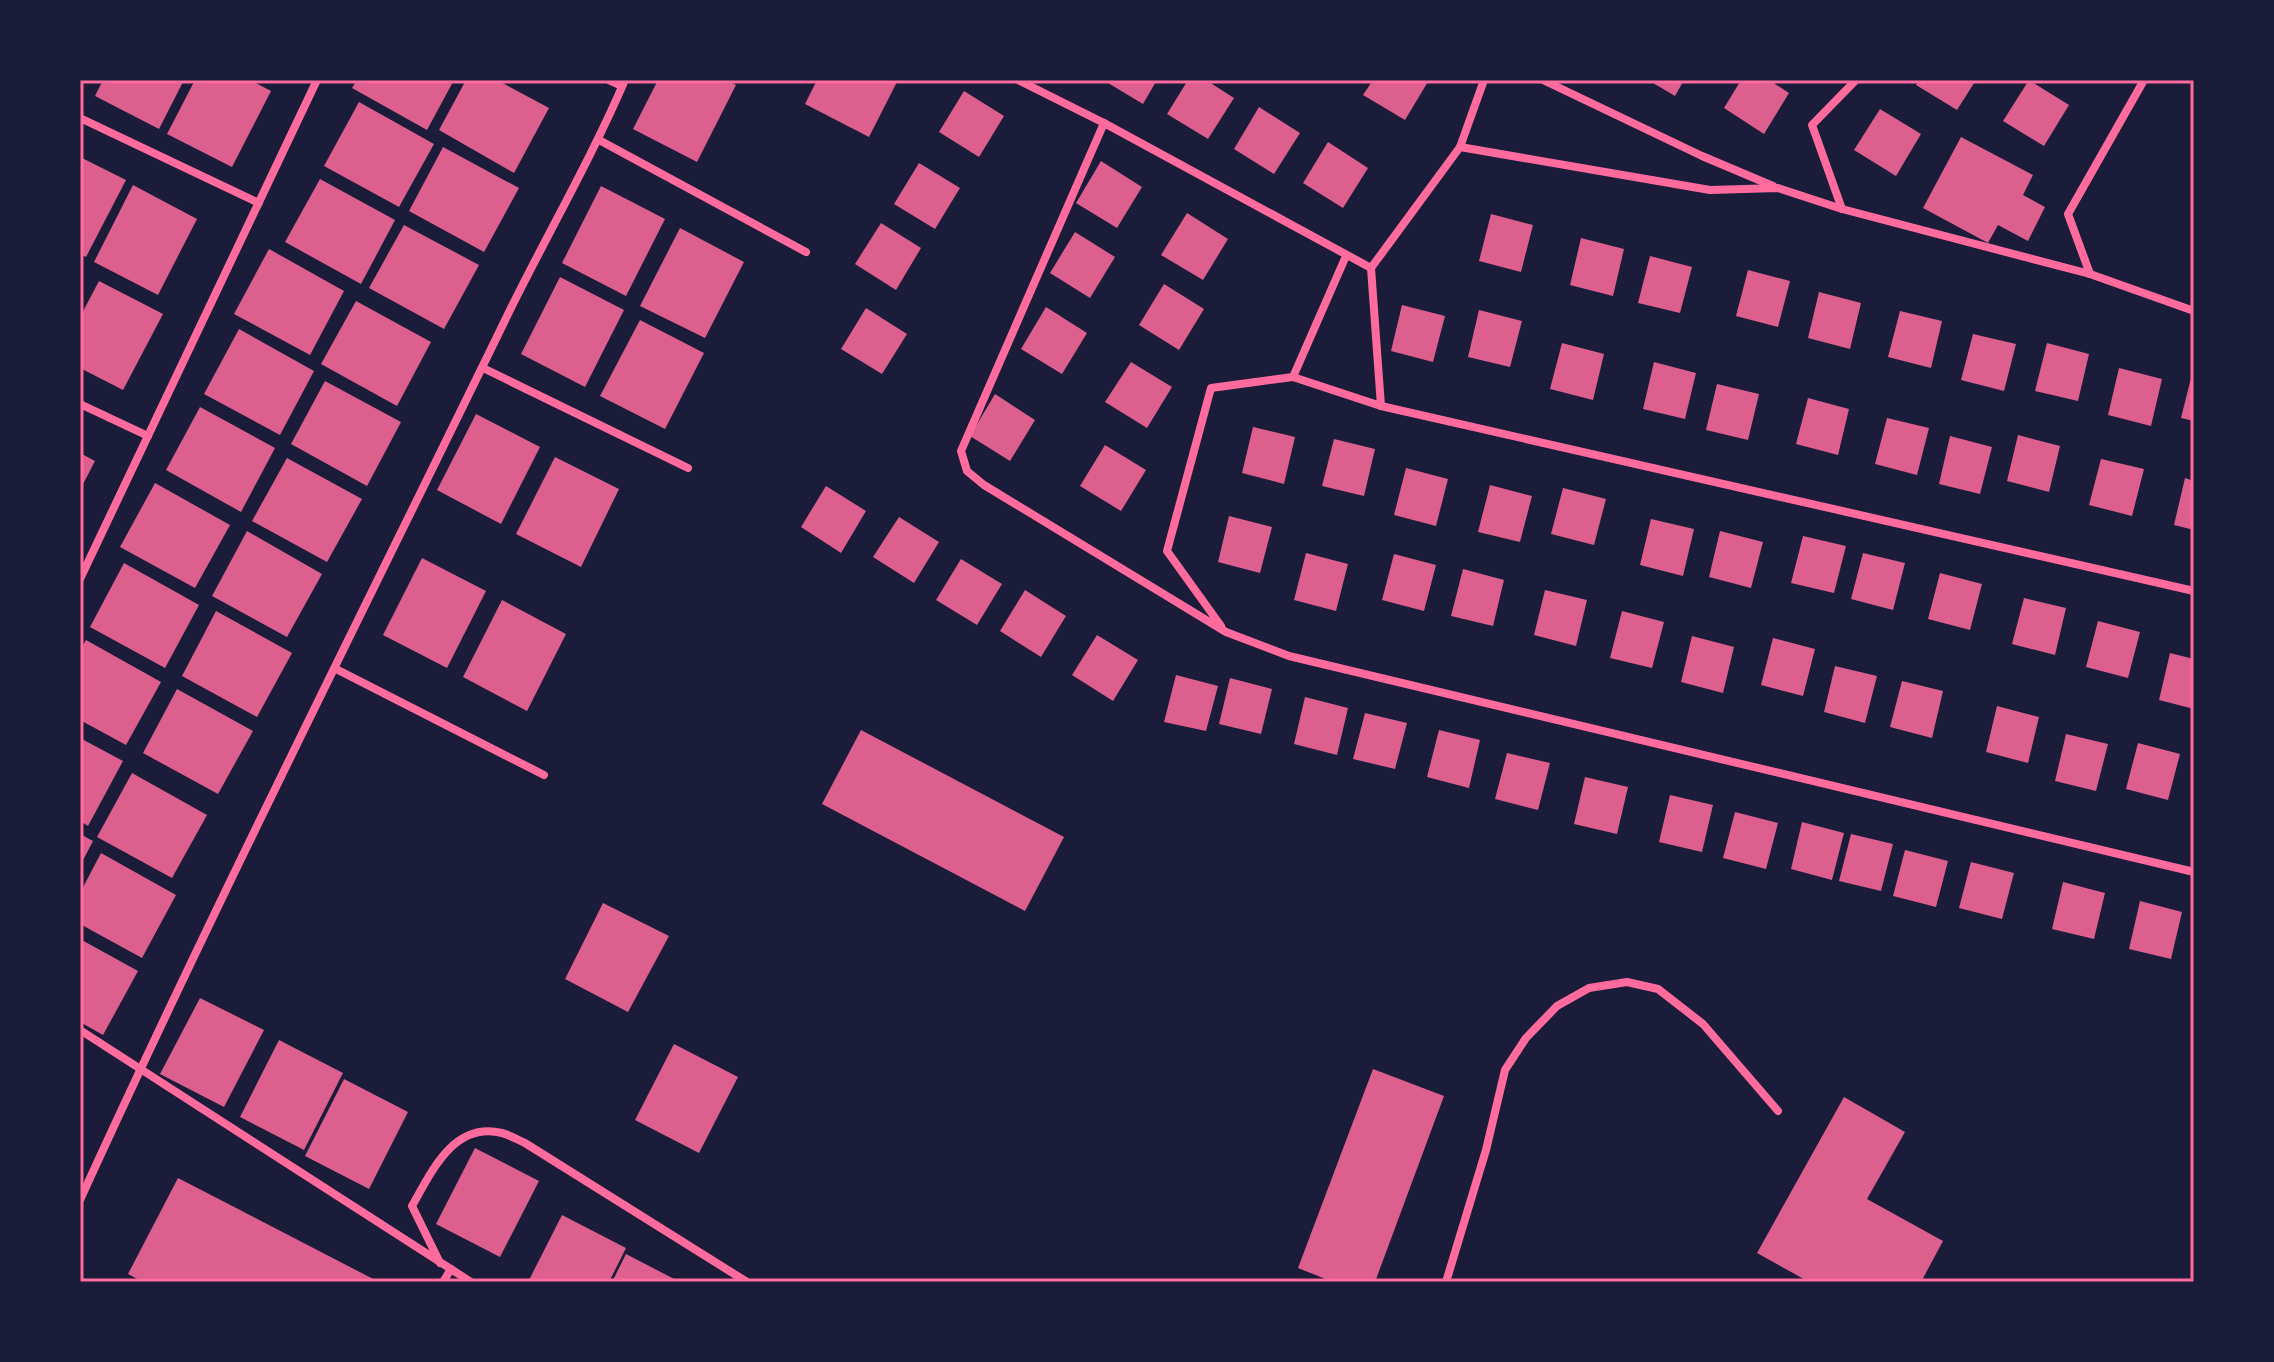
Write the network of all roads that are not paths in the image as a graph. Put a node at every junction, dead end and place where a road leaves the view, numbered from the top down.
1 (317, 80) edge
2 (609, 80) edge
3 (1018, 80) edge
4 (1484, 80) edge
5 (1543, 80) edge
6 (1856, 80) edge
7 (2144, 80) edge
8 (624, 83) edge
9 (80, 118) edge
10 (1104, 123) junction
11 (599, 140) junction
12 (1460, 147) junction
13 (1778, 188) junction
14 (259, 203) junction
15 (1842, 209) junction
16 (806, 252) dead end
17 (1346, 256) junction
18 (1371, 268) junction
19 (2090, 274) junction
20 (2194, 311) edge
21 (483, 368) junction
22 (1293, 377) junction
23 (80, 404) edge
24 (1381, 406) junction
25 (148, 436) junction
26 (688, 468) dead end
27 (80, 579) edge
28 (2194, 591) edge
29 (1226, 632) junction
30 (336, 669) junction
31 (544, 775) dead end
32 (2194, 872) edge
33 (80, 1030) edge
34 (140, 1068) junction
35 (1778, 1111) dead end
36 (80, 1200) edge
37 (440, 1263) junction
38 (451, 1269) junction
39 (443, 1282) edge
40 (471, 1282) edge
41 (747, 1282) edge
42 (1446, 1282) edge

1 - 14 street
2 - 8 street
3 - 10 street
4 - 12 street
5 - 13 street
6 - 15 street
7 - 19 street
8 - 11 street
9 - 14 street
10 - 17 street
10 - 29 street
11 - 16 street
11 - 21 street
12 - 13 street
12 - 18 street
13 - 15 street
14 - 25 street
15 - 19 street
17 - 18 street
17 - 22 street
18 - 24 street
19 - 20 street
21 - 26 street
21 - 30 street
22 - 24 street
22 - 29 street
23 - 25 street
24 - 28 street
25 - 27 street
29 - 32 street
30 - 31 street
30 - 34 street
33 - 34 street
34 - 36 street
34 - 37 street
35 - 42 street
37 - 38 street
37 - 41 street
38 - 39 street
38 - 40 street

